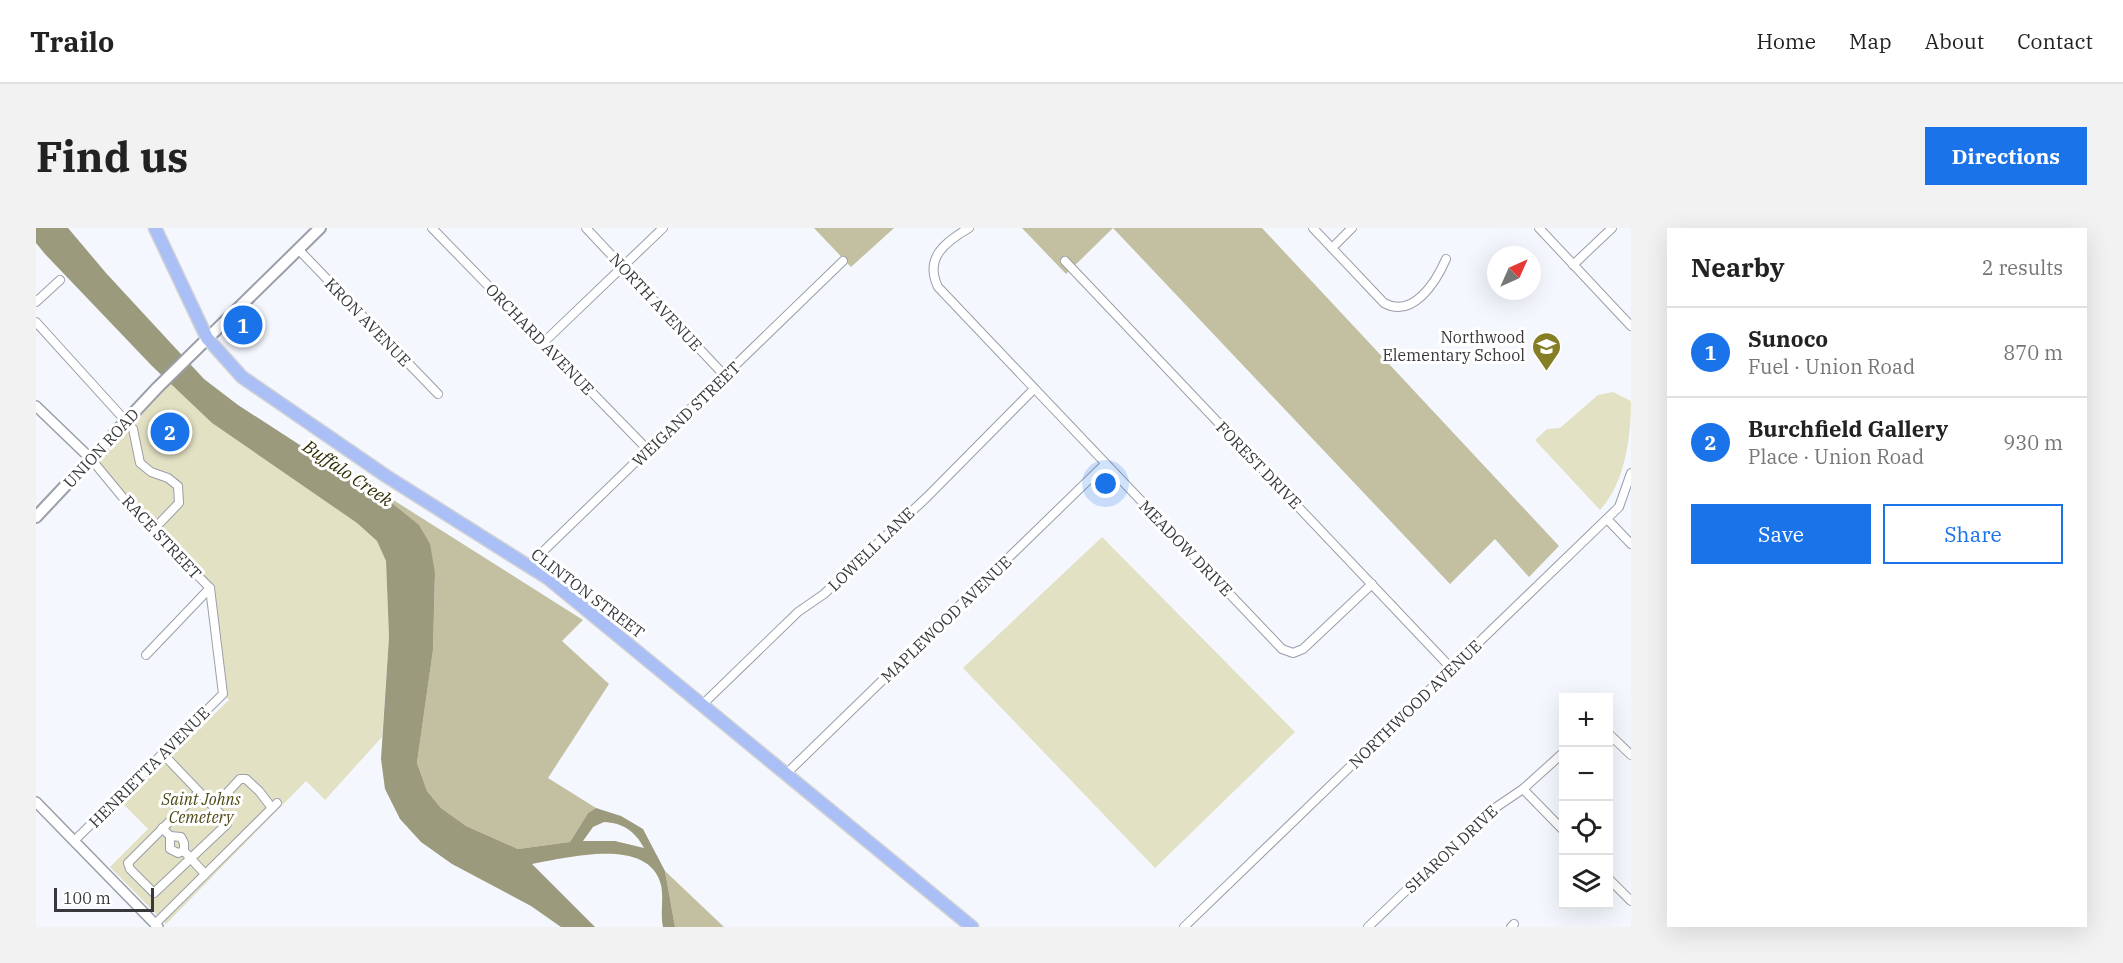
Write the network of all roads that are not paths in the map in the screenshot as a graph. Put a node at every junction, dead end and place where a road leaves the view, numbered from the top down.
1 (155, 228) edge
2 (320, 228) edge
3 (432, 228) edge
4 (586, 228) edge
5 (663, 228) edge
6 (969, 228) edge
7 (1313, 228) edge
8 (1352, 228) edge
9 (1539, 228) edge
10 (1612, 228) edge
11 (1332, 248) junction
12 (298, 249) junction
13 (1446, 259) dead end
14 (843, 261) dead end
15 (1065, 261) dead end
16 (1573, 265) junction
17 (623, 267) junction
18 (60, 280) dead end
19 (36, 302) edge
20 (36, 322) edge
21 (1631, 326) edge
22 (207, 338) junction
23 (544, 342) junction
24 (725, 376) junction
25 (1034, 389) junction
26 (438, 394) dead end
27 (36, 406) edge
28 (126, 422) junction
29 (648, 450) junction
30 (91, 459) junction
31 (1105, 464) junction
32 (1631, 473) edge
33 (36, 517) edge
34 (1607, 519) junction
35 (153, 530) junction
36 (1631, 544) edge
37 (528, 566) junction
38 (1372, 584) junction
39 (210, 588) junction
40 (147, 655) dead end
41 (1452, 669) junction
42 (223, 694) joint
43 (703, 704) junction
44 (1613, 738) edge
45 (162, 753) junction
46 (1631, 755) edge
47 (1559, 756) edge
48 (786, 774) junction
49 (1523, 789) junction
50 (199, 792) junction
51 (36, 802) edge
52 (214, 807) junction
53 (1559, 827) edge
54 (162, 828) junction
55 (170, 836) junction
56 (74, 841) junction
57 (184, 851) junction
58 (192, 859) junction
59 (205, 874) junction
60 (1613, 883) edge
61 (1631, 901) edge
62 (156, 925) edge
63 (972, 927) edge
64 (1184, 927) edge
65 (1368, 927) edge

1 - 22 main road, CLINTON STREET
2 - 12 main road, UNION ROAD
3 - 23 street, ORCHARD AVENUE
4 - 17 street, NORTH AVENUE
5 - 17 street
6 - 25 street, MEADOW DRIVE
7 - 11 street
8 - 11 street
9 - 16 street
10 - 16 street
11 - 13 street
12 - 22 main road, UNION ROAD
12 - 26 street, KRON AVENUE
14 - 24 street, WEIGAND STREET
15 - 38 street, FOREST DRIVE
16 - 21 street
17 - 23 street
17 - 24 street, NORTH AVENUE
18 - 19 street
20 - 28 street
22 - 28 main road, UNION ROAD
22 - 37 main road, CLINTON STREET
23 - 29 street, ORCHARD AVENUE
24 - 29 street, WEIGAND STREET
25 - 31 street, MEADOW DRIVE
25 - 43 street, LOWELL LANE
27 - 30 street
28 - 30 main road, UNION ROAD
28 - 35 street
29 - 37 street, WEIGAND STREET
30 - 33 main road, UNION ROAD
30 - 35 street, RACE STREET
31 - 38 street, MEADOW DRIVE
31 - 48 street, MAPLEWOOD AVENUE
32 - 34 street, NORTHWOOD AVENUE
34 - 36 street
34 - 41 street, NORTHWOOD AVENUE
35 - 39 street, RACE STREET
37 - 43 main road, CLINTON STREET
38 - 41 street, FOREST DRIVE
39 - 40 street
39 - 42 street, RACE STREET
41 - 64 street, NORTHWOOD AVENUE
42 - 45 street, HENRIETTA AVENUE
43 - 48 main road, CLINTON STREET
44 - 46 street
45 - 50 street
45 - 56 street, HENRIETTA AVENUE
47 - 49 street, SHARON DRIVE
48 - 63 main road, CLINTON STREET
49 - 53 street
49 - 65 street, SHARON DRIVE
50 - 52 street
50 - 54 street
51 - 56 street
52 - 58 street
52 - 59 street
54 - 55 street
54 - 58 street
55 - 57 street
55 - 57 street
56 - 62 street
57 - 58 street
58 - 59 street
59 - 62 street
60 - 61 street

